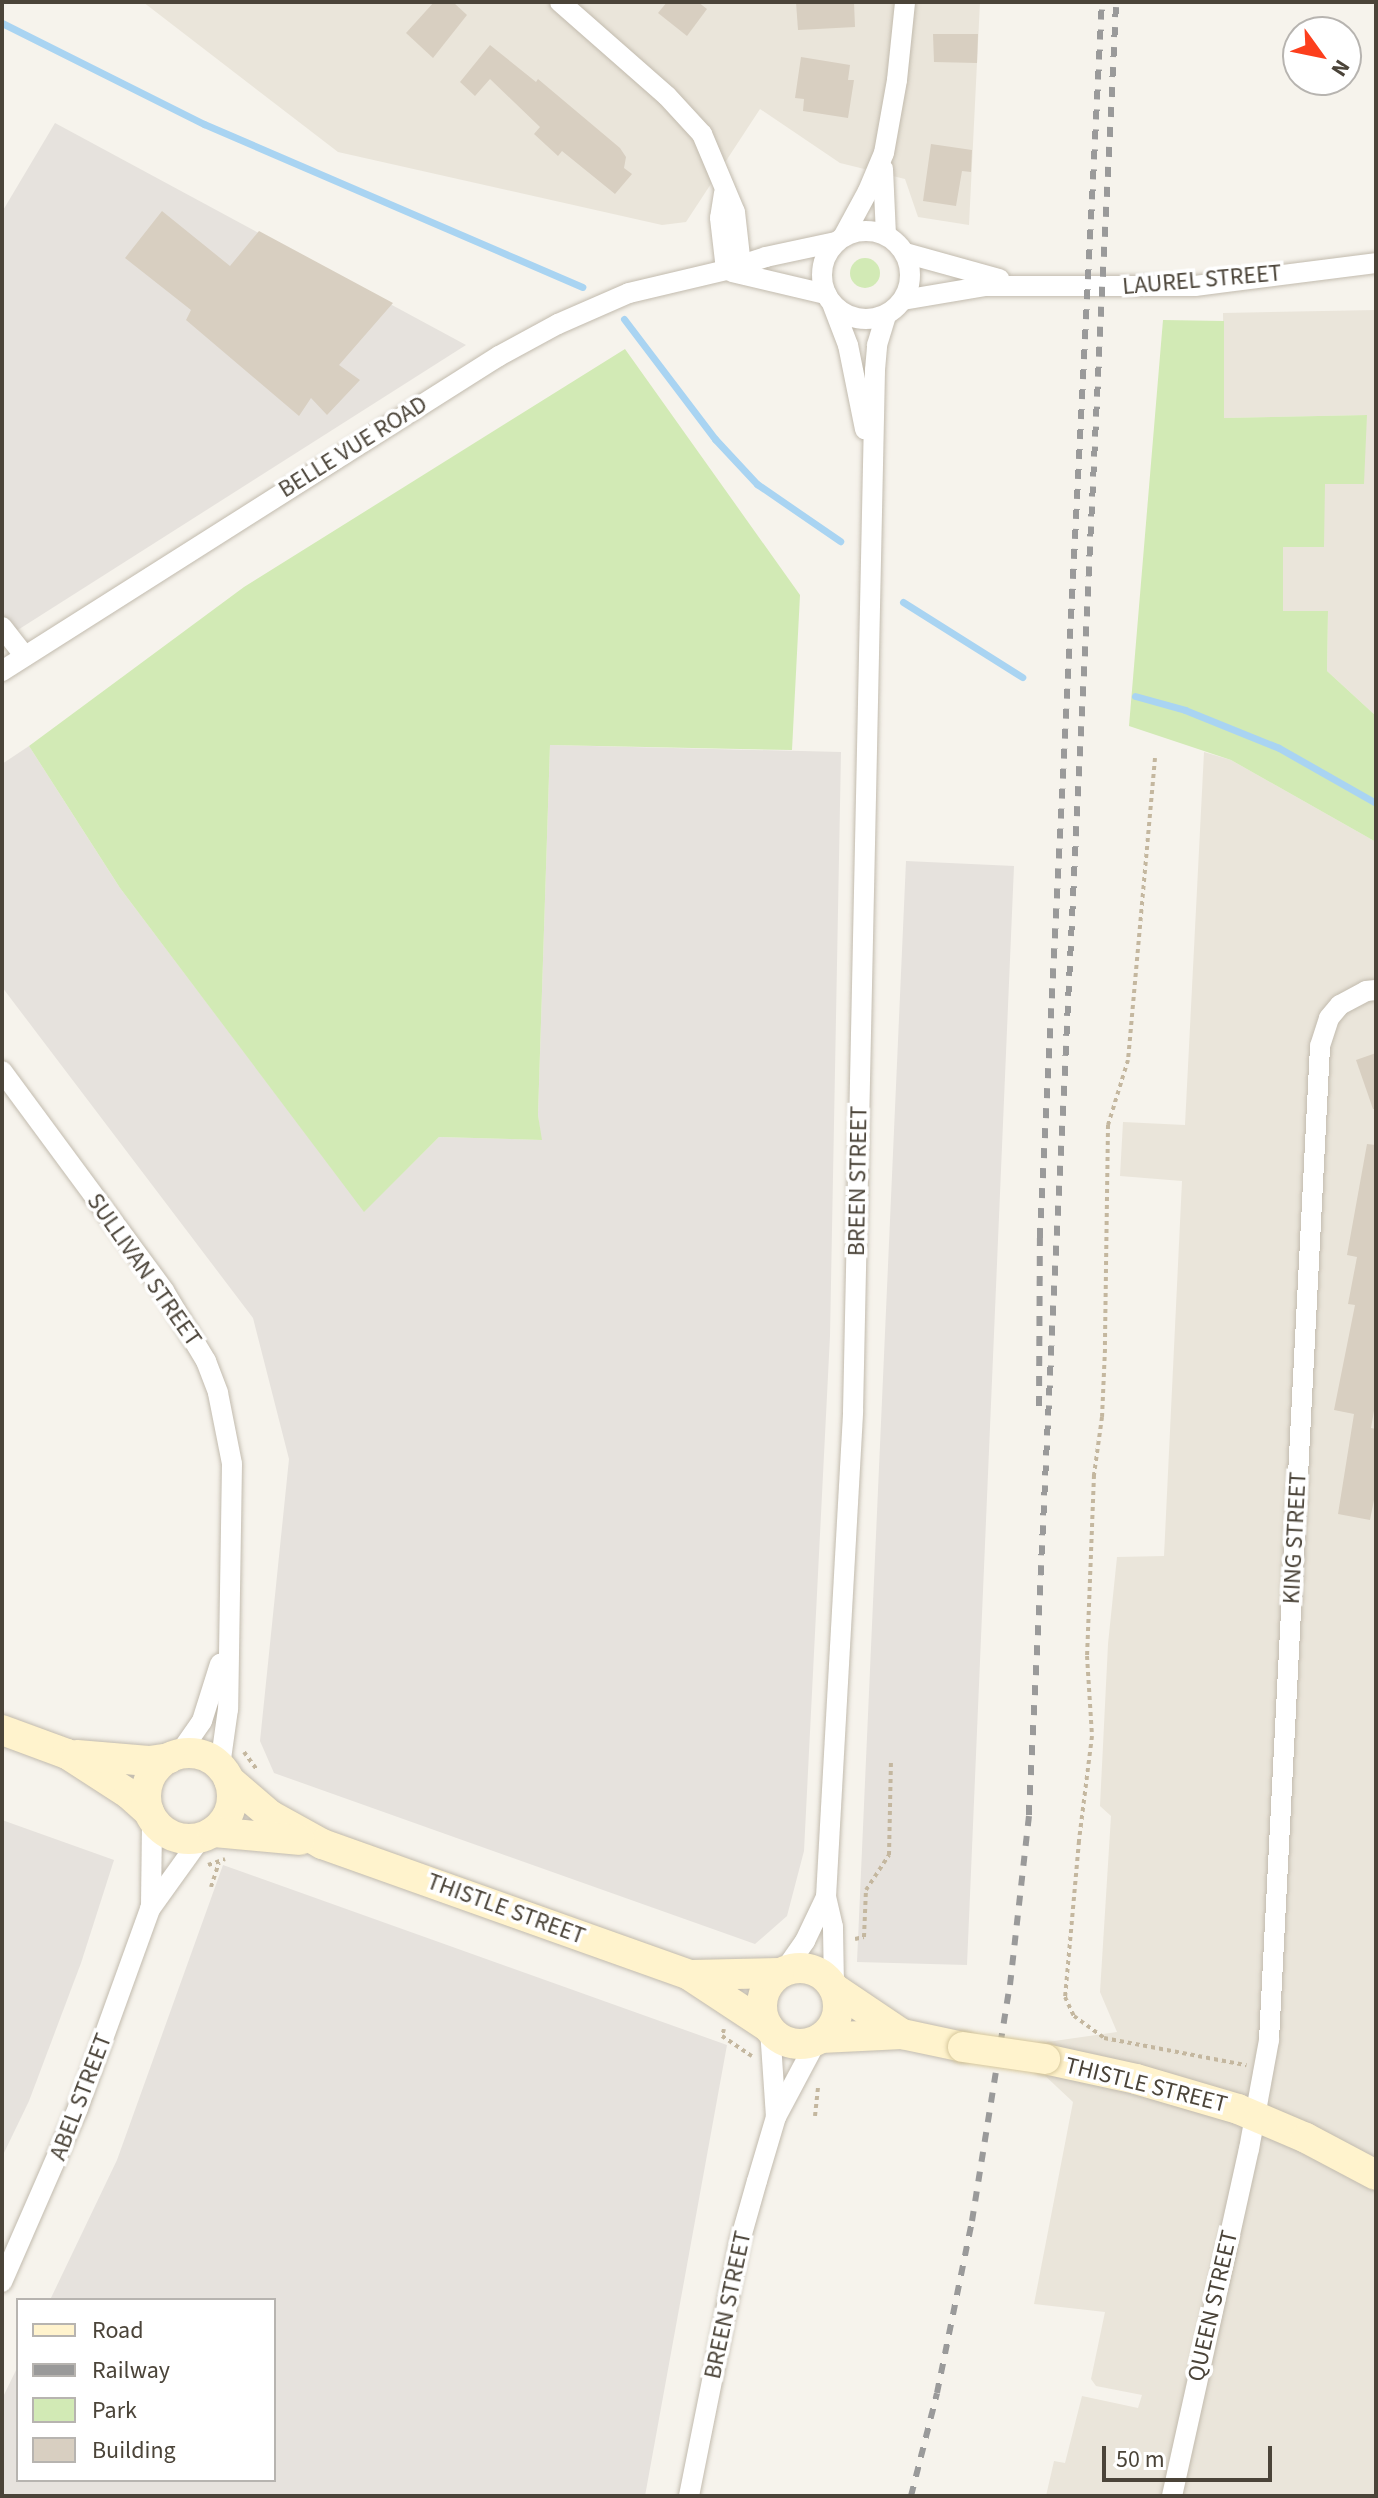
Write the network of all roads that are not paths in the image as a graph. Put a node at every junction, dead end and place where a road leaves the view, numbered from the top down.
1 (560, 2) edge
2 (905, 2) edge
3 (884, 153) junction
4 (886, 235) junction
5 (839, 240) junction
6 (905, 253) junction
7 (1376, 263) edge
8 (737, 270) junction
9 (1027, 285) junction
10 (828, 298) junction
11 (903, 300) junction
12 (886, 315) junction
13 (873, 465) junction
14 (2, 627) edge
15 (25, 656) junction
16 (2, 671) edge
17 (1376, 990) edge
18 (2, 1071) edge
19 (227, 1637) junction
20 (2, 1730) edge
21 (67, 1754) junction
22 (174, 1756) junction
23 (225, 1773) junction
24 (150, 1815) junction
25 (207, 1835) junction
26 (322, 1844) junction
27 (826, 1897) junction
28 (150, 1909) junction
29 (782, 1972) junction
30 (689, 1975) junction
31 (834, 1988) junction
32 (769, 2028) junction
33 (902, 2034) junction
34 (819, 2039) junction
35 (1255, 2115) junction
36 (776, 2117) junction
37 (1376, 2175) edge
38 (2, 2282) edge
39 (689, 2496) edge
40 (1172, 2496) edge

1 - 8 street
2 - 3 street
3 - 4 street
3 - 5 street
4 - 5 street
4 - 6 street
5 - 8 street, BELLE VUE ROAD
5 - 10 street
6 - 9 street, LAUREL STREET
6 - 11 street
7 - 9 street, LAUREL STREET
8 - 10 street, BELLE VUE ROAD
8 - 15 street, BELLE VUE ROAD
9 - 11 street, LAUREL STREET
10 - 12 street
10 - 13 street, BREEN STREET
11 - 12 street
12 - 13 street, BREEN STREET
13 - 27 street, BREEN STREET
14 - 15 street
15 - 16 street, BELLE VUE ROAD
17 - 35 street, KING STREET
18 - 19 street, SULLIVAN STREET
19 - 22 street, SULLIVAN STREET
19 - 23 street, SULLIVAN STREET
20 - 21 street
21 - 22 street
21 - 24 street
22 - 23 street
22 - 24 street
23 - 25 street
23 - 26 street, THISTLE STREET
24 - 25 street
24 - 28 street, ABEL STREET
25 - 26 street, THISTLE STREET
25 - 28 street, ABEL STREET
26 - 30 street, THISTLE STREET
27 - 29 street, BREEN STREET
27 - 31 street, BREEN STREET
28 - 38 street, ABEL STREET
29 - 30 street, THISTLE STREET
29 - 31 street
29 - 32 street
30 - 32 street, THISTLE STREET
31 - 33 street, THISTLE STREET
31 - 34 street
32 - 34 street
32 - 36 street, BREEN STREET
33 - 34 street, THISTLE STREET
33 - 35 street, THISTLE STREET, bridge
34 - 36 street, BREEN STREET
35 - 37 street, THISTLE STREET
35 - 40 street, QUEEN STREET
36 - 39 street, BREEN STREET

